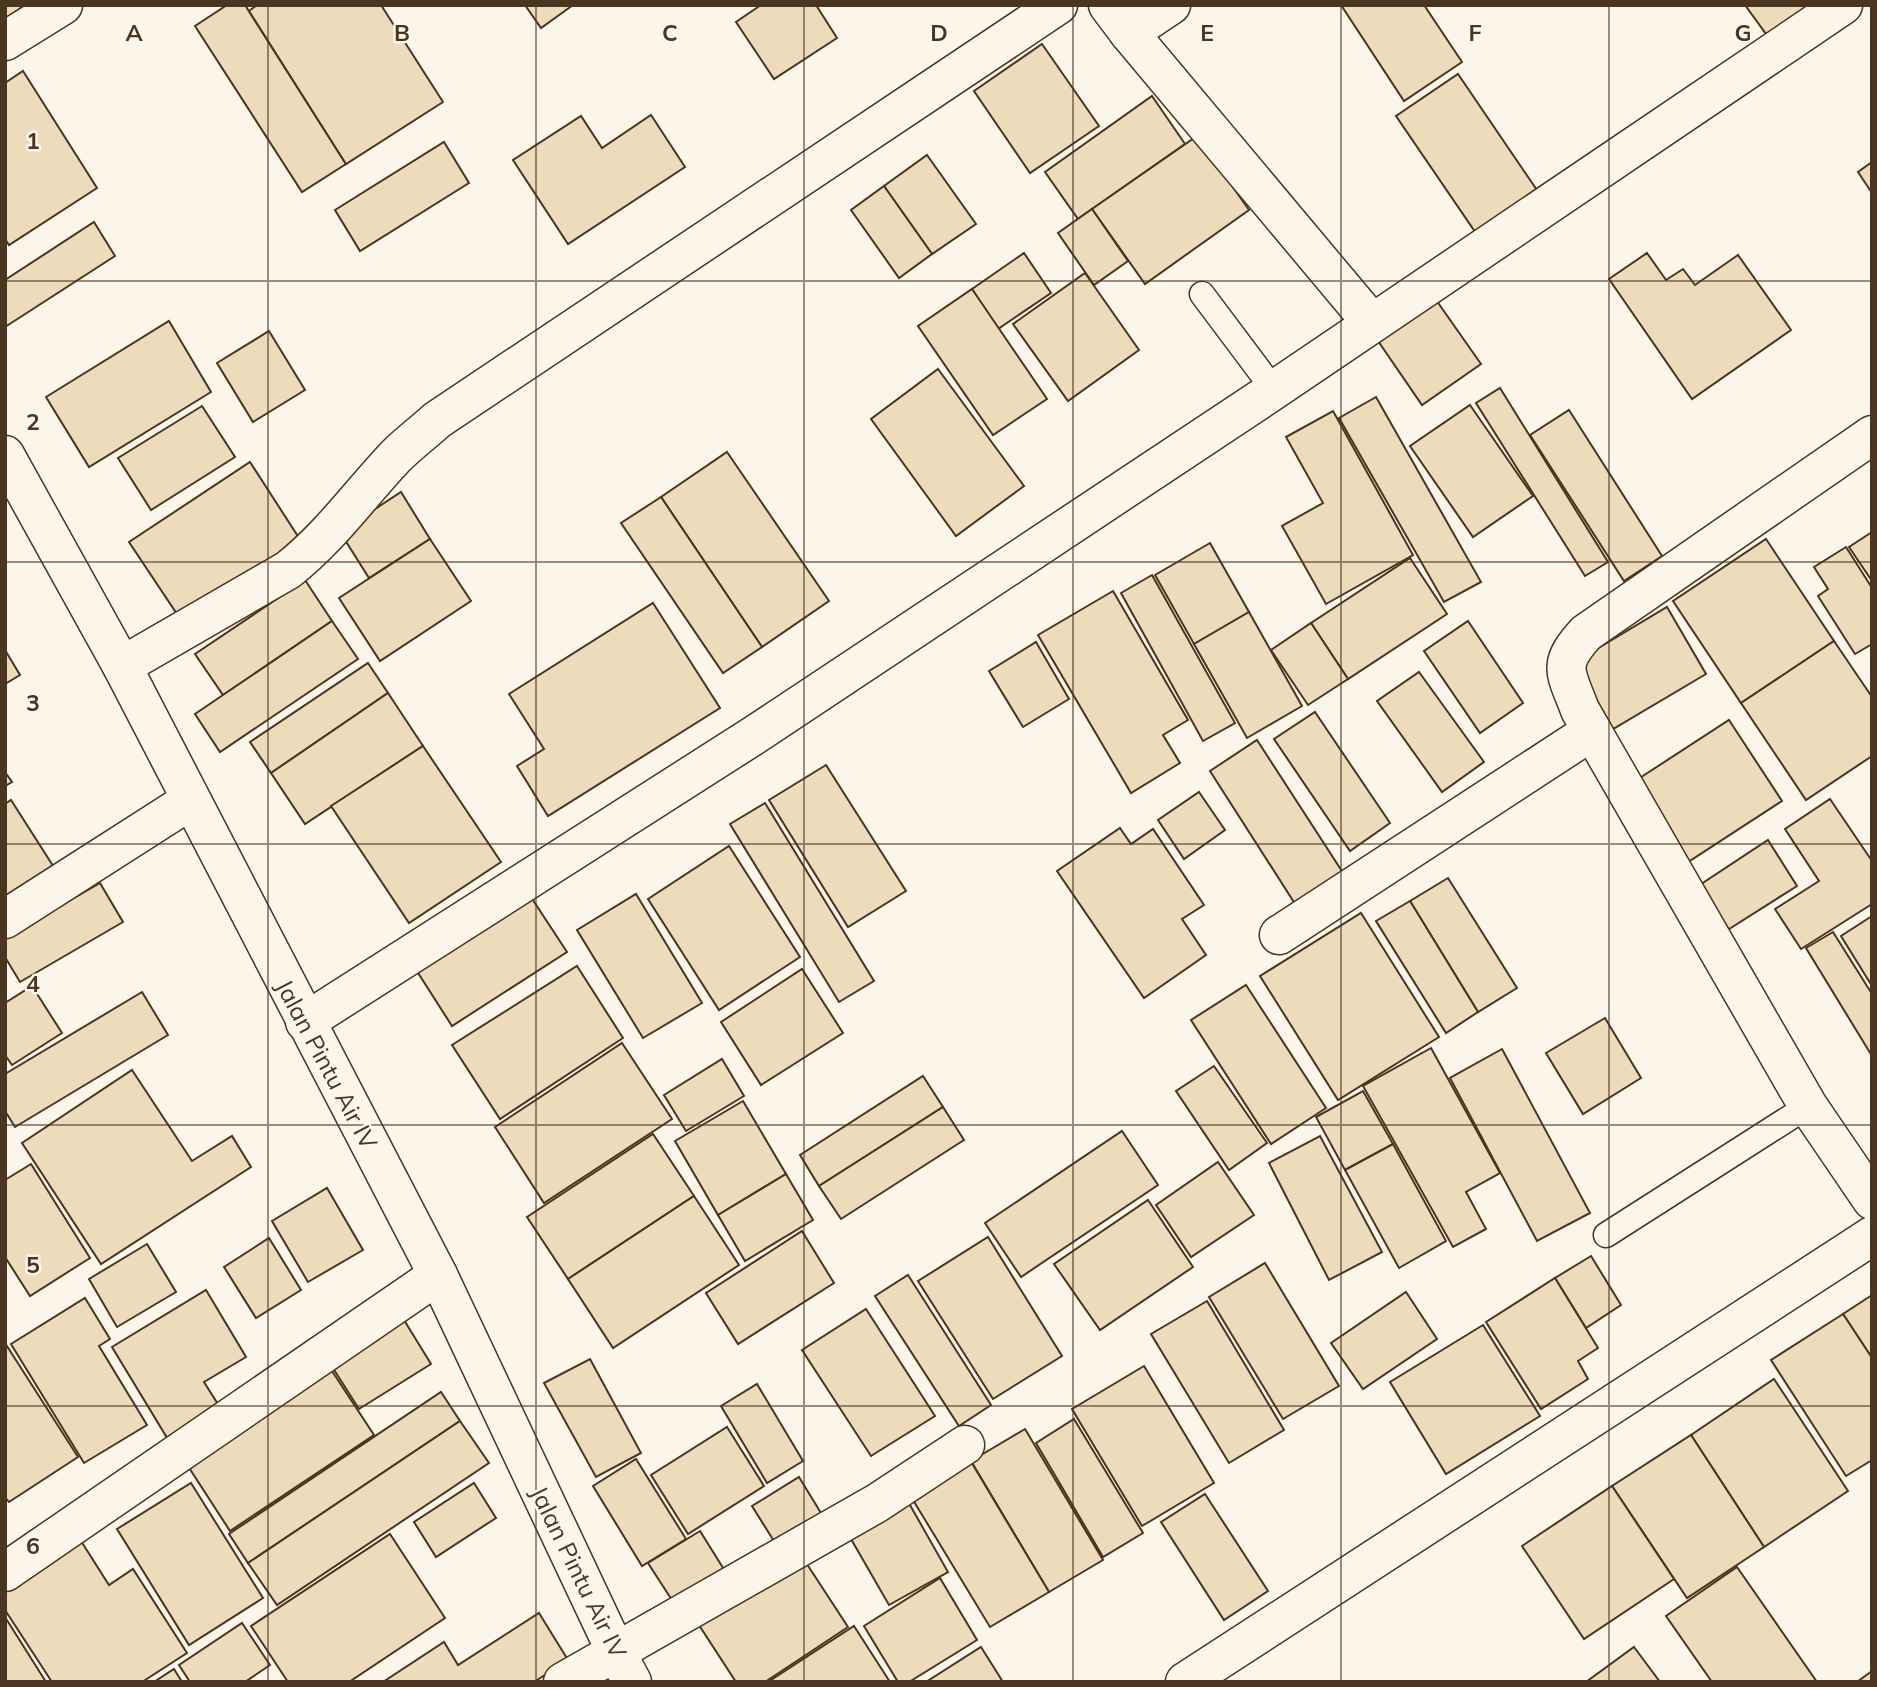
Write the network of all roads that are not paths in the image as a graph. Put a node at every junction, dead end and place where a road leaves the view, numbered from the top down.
1 (63, 5) edge
2 (1058, 5) edge
3 (1171, 5) edge
4 (1843, 5) edge
5 (1119, 19) edge
6 (5, 41) edge
7 (1202, 294) dead end
8 (1372, 323) junction
9 (1274, 390) junction
10 (1872, 435) edge
11 (11, 479) edge
12 (122, 666) junction
13 (1592, 731) junction
14 (191, 800) junction
15 (5, 919) edge
16 (1279, 936) dead end
17 (305, 1022) junction
18 (1808, 1106) junction
19 (1872, 1200) edge
20 (1606, 1235) dead end
21 (1872, 1236) edge
22 (438, 1275) junction
23 (964, 1445) dead end
24 (5, 1572) edge
25 (624, 1666) edge
26 (563, 1682) edge
27 (1185, 1682) edge

1 - 6 street
2 - 12 street
3 - 5 street
4 - 8 street
5 - 8 street
7 - 9 lane
8 - 9 street
9 - 17 street
10 - 13 street
11 - 12 street, Jalan Pintu Air IV
12 - 14 street, Jalan Pintu Air IV
13 - 16 street
13 - 18 street
14 - 15 street
14 - 17 street, Jalan Pintu Air IV
17 - 22 street, Jalan Pintu Air IV
18 - 19 street
18 - 20 lane
21 - 27 street
22 - 24 street
22 - 25 street, Jalan Pintu Air IV
23 - 25 street
25 - 26 street

